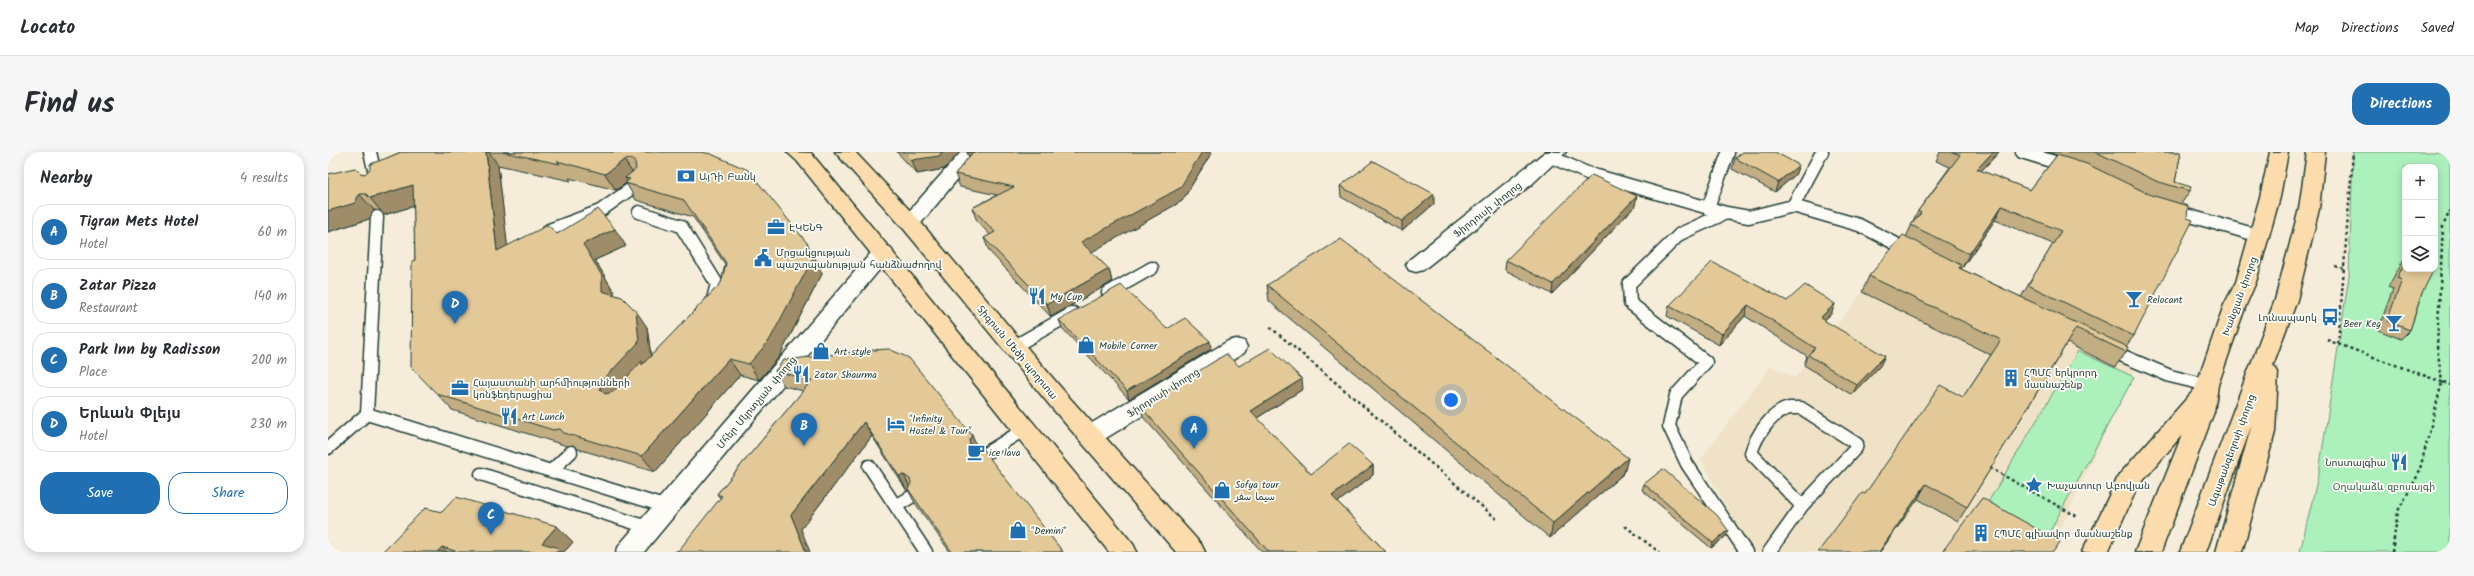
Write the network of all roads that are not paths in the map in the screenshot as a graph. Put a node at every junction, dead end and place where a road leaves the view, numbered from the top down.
1 (370, 152) edge
2 (844, 152) edge
3 (971, 152) edge
4 (1822, 152) edge
5 (2022, 152) edge
6 (2279, 152) edge
7 (2316, 152) edge
8 (1728, 153) dead end
9 (803, 154) edge
10 (1554, 155) edge
11 (2075, 169) edge
12 (377, 183) edge
13 (639, 183) edge
14 (1793, 206) junction
15 (2160, 207) edge
16 (1708, 208) junction
17 (640, 212) dead end
18 (1726, 213) junction
19 (377, 217) edge
20 (910, 223) junction
21 (549, 230) edge
22 (2260, 236) junction
23 (883, 252) junction
24 (1922, 257) edge
25 (1416, 265) dead end
26 (1152, 268) dead end
27 (1096, 300) edge
28 (1082, 307) edge
29 (703, 313) edge
30 (2098, 345) edge
31 (1013, 347) junction
32 (1236, 347) dead end
33 (2269, 347) junction
34 (2206, 389) junction
35 (367, 414) junction
36 (1025, 429) junction
37 (1090, 436) junction
38 (328, 448) edge
39 (571, 452) edge
40 (983, 456) edge
41 (869, 466) dead end
42 (551, 471) junction
43 (481, 474) dead end
44 (911, 497) edge
45 (896, 506) junction
46 (1802, 506) junction
47 (667, 507) junction
48 (650, 528) junction
49 (629, 552) edge
50 (926, 552) edge
51 (1124, 552) edge
52 (1192, 552) edge
53 (1746, 552) edge
54 (1769, 552) edge
55 (2096, 552) edge
56 (2148, 552) edge
57 (2193, 552) edge
58 (2230, 552) edge

1 - 12 lane
2 - 20 main road, Տիգրան Մեծի պողոտա
3 - 20 street
4 - 14 lane
5 - 11 lane
6 - 22 main road, Խանջյան փողոց
7 - 33 main road
8 - 16 lane
9 - 23 main road
10 - 16 lane
10 - 25 street, Ֆիրդուսի փողոց
13 - 21 lane
14 - 18 lane
14 - 24 lane
15 - 22 lane
16 - 18 lane
17 - 29 lane
18 - 53 lane
19 - 35 lane
20 - 31 main road, Տիգրան Մեծի պողոտա
22 - 34 main road, Խանջյան փողոց
23 - 36 main road
23 - 47 street, Մհեր Մկրտչյան փողոց
26 - 27 lane
28 - 31 lane
30 - 34 lane
31 - 37 main road, Տիգրան Մեծի պողոտա
32 - 37 street, Ֆիրդուսի փողոց
33 - 57 main road, Ագաթանգեղոսի փողոց
33 - 58 main road
34 - 55 main road
34 - 56 main road
35 - 38 lane
35 - 42 lane
36 - 40 lane
36 - 51 main road
37 - 52 main road, Տիգրան Մեծի պողոտա
39 - 42 lane
41 - 45 lane
42 - 47 lane
43 - 48 lane
44 - 45 lane
45 - 50 lane
46 - 46 lane
46 - 54 lane
47 - 48 street, Մհեր Մկրտչյան փողոց
48 - 49 street, Մհեր Մկրտչյան փողոց

